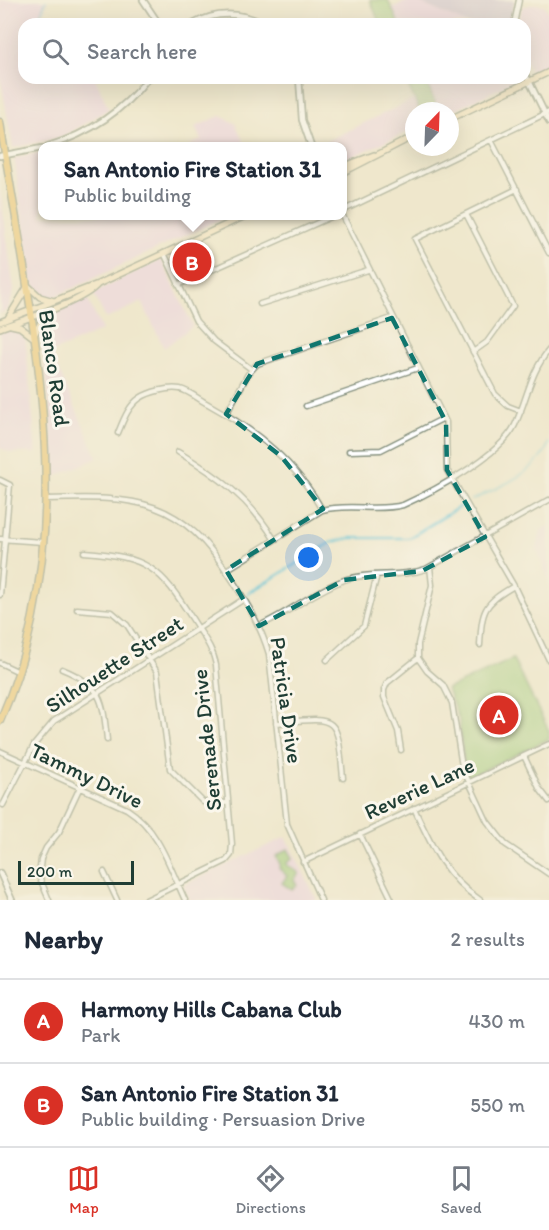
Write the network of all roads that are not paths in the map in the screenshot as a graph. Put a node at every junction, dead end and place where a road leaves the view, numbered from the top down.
1 (143, 0) edge
2 (519, 0) edge
3 (155, 18) edge
4 (206, 18) edge
5 (245, 18) edge
6 (515, 18) edge
7 (549, 72) edge
8 (531, 80) edge
9 (143, 84) edge
10 (299, 84) edge
11 (523, 84) edge
12 (531, 84) edge
13 (547, 113) edge
14 (459, 115) edge
15 (0, 122) edge
16 (549, 122) edge
17 (405, 140) edge
18 (491, 140) junction
19 (61, 142) edge
20 (309, 142) edge
21 (38, 149) edge
22 (374, 155) junction
23 (3, 156) edge
24 (347, 165) edge
25 (347, 170) edge
26 (517, 189) junction
27 (347, 211) edge
28 (466, 214) junction
29 (236, 220) edge
30 (324, 220) edge
31 (345, 220) edge
32 (549, 252) edge
33 (164, 254) junction
34 (368, 270) junction
35 (98, 284) junction
36 (178, 285) junction
37 (25, 286) junction
38 (55, 301) junction
39 (260, 304) dead end
40 (46, 312) junction
41 (30, 314) junction
42 (392, 318) junction
43 (0, 322) edge
44 (9, 322) junction
45 (0, 328) edge
46 (33, 337) junction
47 (549, 350) edge
48 (473, 352) junction
49 (418, 368) junction
50 (251, 369) junction
51 (306, 406) dead end
52 (521, 411) junction
53 (226, 414) junction
54 (444, 418) junction
55 (118, 433) dead end
56 (349, 451) dead end
57 (178, 452) dead end
58 (451, 477) junction
59 (0, 480) edge
60 (46, 499) junction
61 (549, 500) edge
62 (322, 510) junction
63 (485, 537) junction
64 (0, 539) edge
65 (7, 539) junction
66 (274, 539) junction
67 (44, 542) junction
68 (84, 552) dead end
69 (430, 567) junction
70 (226, 570) junction
71 (377, 575) junction
72 (514, 586) junction
73 (0, 595) edge
74 (244, 599) junction
75 (77, 609) dead end
76 (260, 626) junction
77 (199, 629) junction
78 (480, 645) dead end
79 (418, 658) junction
80 (149, 659) junction
81 (327, 660) dead end
82 (549, 660) edge
83 (0, 663) edge
84 (62, 669) dead end
85 (20, 673) junction
86 (97, 692) junction
87 (0, 721) edge
88 (276, 723) junction
89 (107, 740) dead end
90 (549, 744) edge
91 (400, 750) dead end
92 (0, 751) edge
93 (524, 756) junction
94 (25, 763) junction
95 (343, 778) dead end
96 (468, 782) junction
97 (80, 787) junction
98 (549, 801) edge
99 (228, 803) junction
100 (3, 805) dead end
101 (414, 807) junction
102 (360, 834) junction
103 (303, 862) junction
104 (104, 872) dead end
105 (0, 873) edge
106 (549, 874) edge
107 (178, 885) junction
108 (12, 900) edge
109 (49, 900) edge
110 (117, 900) edge
111 (146, 900) edge
112 (185, 900) edge
113 (321, 900) edge
114 (392, 900) edge
115 (480, 900) edge

1 - 3 street
2 - 6 street
4 - 5 street
7 - 8 main road
9 - 19 street
10 - 20 street
11 - 14 main road
12 - 13 street
13 - 16 street
13 - 18 street
15 - 23 main road, Blanco Road
17 - 22 main road
18 - 26 street
18 - 27 street
21 - 23 street
22 - 24 main road
22 - 25 main road
23 - 37 main road, Blanco Road
26 - 28 street
26 - 32 street
28 - 48 street
28 - 48 street
29 - 33 main road
30 - 36 street
31 - 34 street
33 - 35 main road
33 - 36 street
34 - 39 street
34 - 42 street
35 - 38 main road
35 - 40 main road
36 - 50 street
37 - 38 main road
37 - 41 main road, Blanco Road
37 - 44 main road
38 - 41 main road
40 - 41 main road
40 - 46 main road
41 - 44 main road
41 - 46 main road, Blanco Road
42 - 49 street
42 - 50 street
43 - 44 main road
44 - 45 main road
44 - 46 main road
46 - 60 main road, Blanco Road
47 - 52 street
48 - 52 street
49 - 51 street
49 - 54 street
50 - 53 street
52 - 58 street
53 - 55 street
53 - 62 street
54 - 56 street
54 - 58 street
57 - 66 street
58 - 62 street
58 - 63 street
59 - 65 street
60 - 67 main road, Blanco Road
60 - 70 street, Patricia Drive
61 - 63 street
62 - 66 street
63 - 69 street
63 - 72 street
64 - 65 street
65 - 67 street
65 - 73 street
66 - 70 street
67 - 85 main road, Blanco Road
68 - 77 street, Serenade Drive
69 - 71 street
69 - 79 street
70 - 74 street, Patricia Drive
71 - 76 street
71 - 81 street
72 - 78 street
72 - 82 street
74 - 76 street, Patricia Drive
74 - 77 street, Silhouette Street
75 - 80 street
76 - 88 street, Patricia Drive
77 - 80 street, Silhouette Street
77 - 99 street, Serenade Drive
79 - 91 street
79 - 96 street
80 - 86 street, Silhouette Street
80 - 99 street
83 - 85 street
84 - 86 street
85 - 87 main road, Blanco Road
86 - 89 street
86 - 94 street, Silhouette Street
88 - 95 street
88 - 103 street, Patricia Drive
90 - 93 street, Reverie Lane
92 - 94 street, Tammy Drive
93 - 96 street, Reverie Lane
93 - 98 street
94 - 97 street, Tammy Drive
94 - 100 street, Silhouette Street
96 - 101 street, Reverie Lane
96 - 106 street
97 - 107 street, Tammy Drive
97 - 109 street
99 - 107 street, Serenade Drive
101 - 102 street, Reverie Lane
101 - 115 street
102 - 103 street, Reverie Lane
102 - 114 street
103 - 113 street, Patricia Drive
104 - 110 street
105 - 108 street
107 - 111 street
107 - 112 street, Tammy Drive

